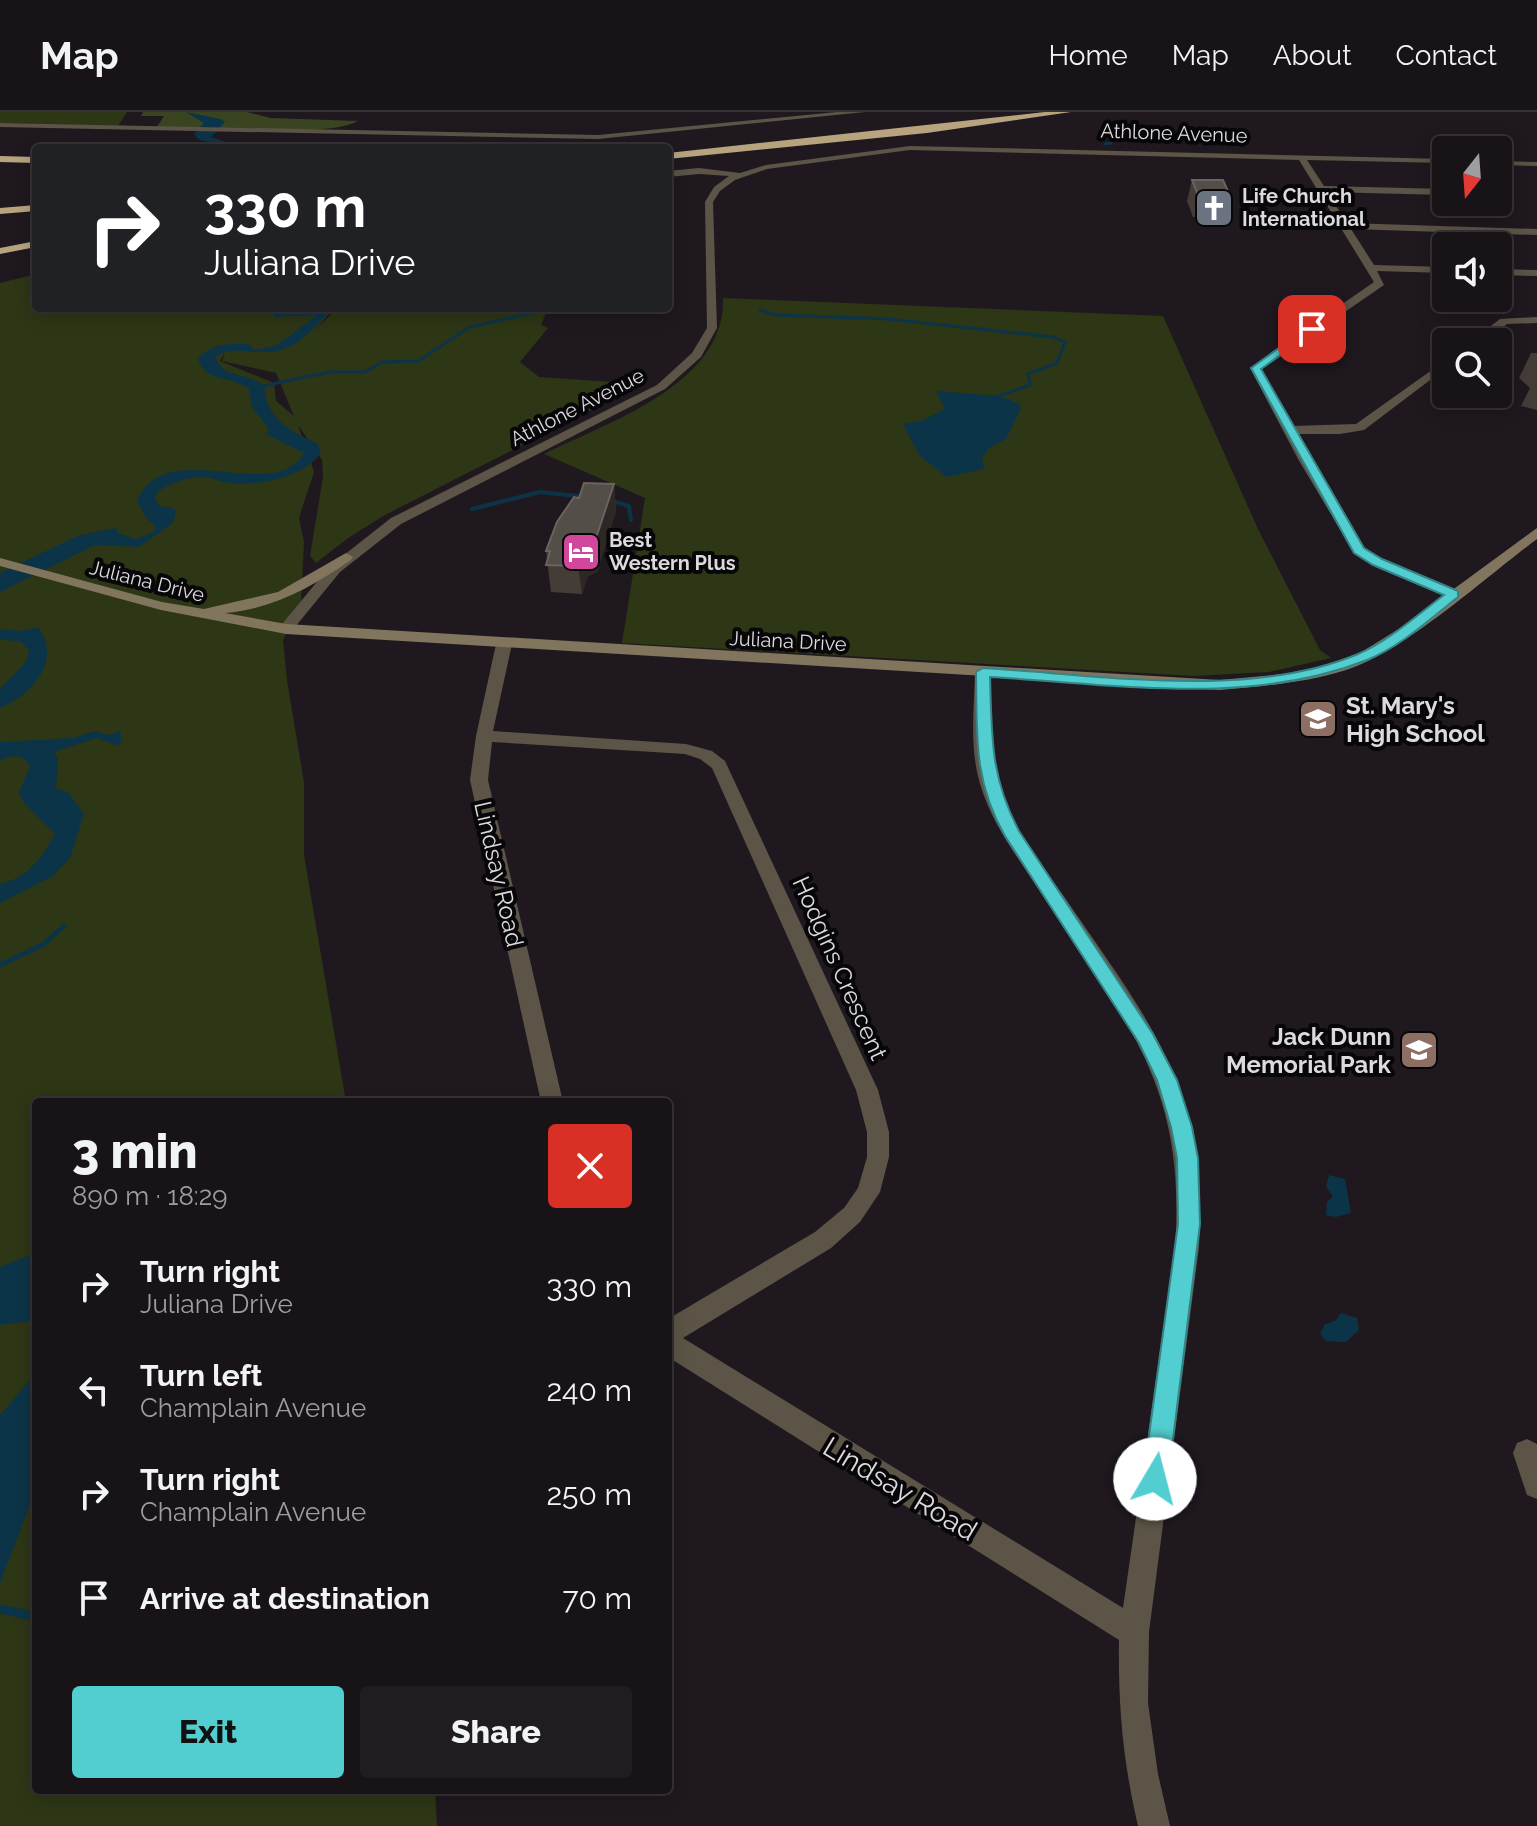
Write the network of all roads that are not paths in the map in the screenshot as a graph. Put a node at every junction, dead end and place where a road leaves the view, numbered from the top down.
1 (861, 112) edge
2 (986, 112) edge
3 (1066, 112) edge
4 (0, 125) edge
5 (672, 148) edge
6 (672, 156) edge
7 (1301, 157) junction
8 (0, 159) edge
9 (32, 160) edge
10 (1432, 161) edge
11 (1512, 163) edge
12 (1537, 164) edge
13 (672, 174) edge
14 (739, 175) junction
15 (1321, 189) junction
16 (1432, 192) edge
17 (32, 200) edge
18 (0, 203) edge
19 (32, 208) edge
20 (0, 211) edge
21 (1345, 226) junction
22 (1537, 232) edge
23 (32, 245) edge
24 (0, 251) edge
25 (1372, 268) junction
26 (1432, 270) edge
27 (1512, 272) edge
28 (1537, 273) edge
29 (1537, 320) edge
30 (1494, 328) edge
31 (1432, 373) edge
32 (1288, 430) junction
33 (1537, 532) edge
34 (346, 557) junction
35 (0, 562) edge
36 (1453, 594) junction
37 (161, 606) junction
38 (286, 629) junction
39 (504, 644) junction
40 (983, 672) junction
41 (484, 736) junction
42 (551, 1098) edge
43 (672, 1331) edge
44 (672, 1345) edge
45 (1527, 1453) dead end
46 (1537, 1485) edge
47 (1134, 1632) junction
48 (1154, 1826) edge

1 - 4 street
2 - 5 highway
3 - 6 highway
7 - 10 street, Athlone Avenue
7 - 14 street, Athlone Avenue
7 - 15 street
8 - 9 highway
11 - 12 street
13 - 14 street
14 - 34 street, Athlone Avenue
15 - 16 street
15 - 21 street
17 - 18 highway
19 - 20 highway
21 - 22 street
21 - 25 street
23 - 24 highway
25 - 26 street
25 - 32 street
27 - 28 street
29 - 30 street
31 - 32 street
32 - 36 street
33 - 36 street, Juliana Drive
34 - 37 street
34 - 38 street, Athlone Avenue
35 - 37 street, Juliana Drive
36 - 40 street, Juliana Drive
37 - 38 street, Juliana Drive
38 - 39 street, Juliana Drive
39 - 40 street, Juliana Drive
39 - 41 street, Lindsay Road
40 - 47 street
41 - 42 street, Lindsay Road
41 - 43 street, Hodgins Crescent
44 - 47 street, Lindsay Road
45 - 46 street
47 - 48 street

